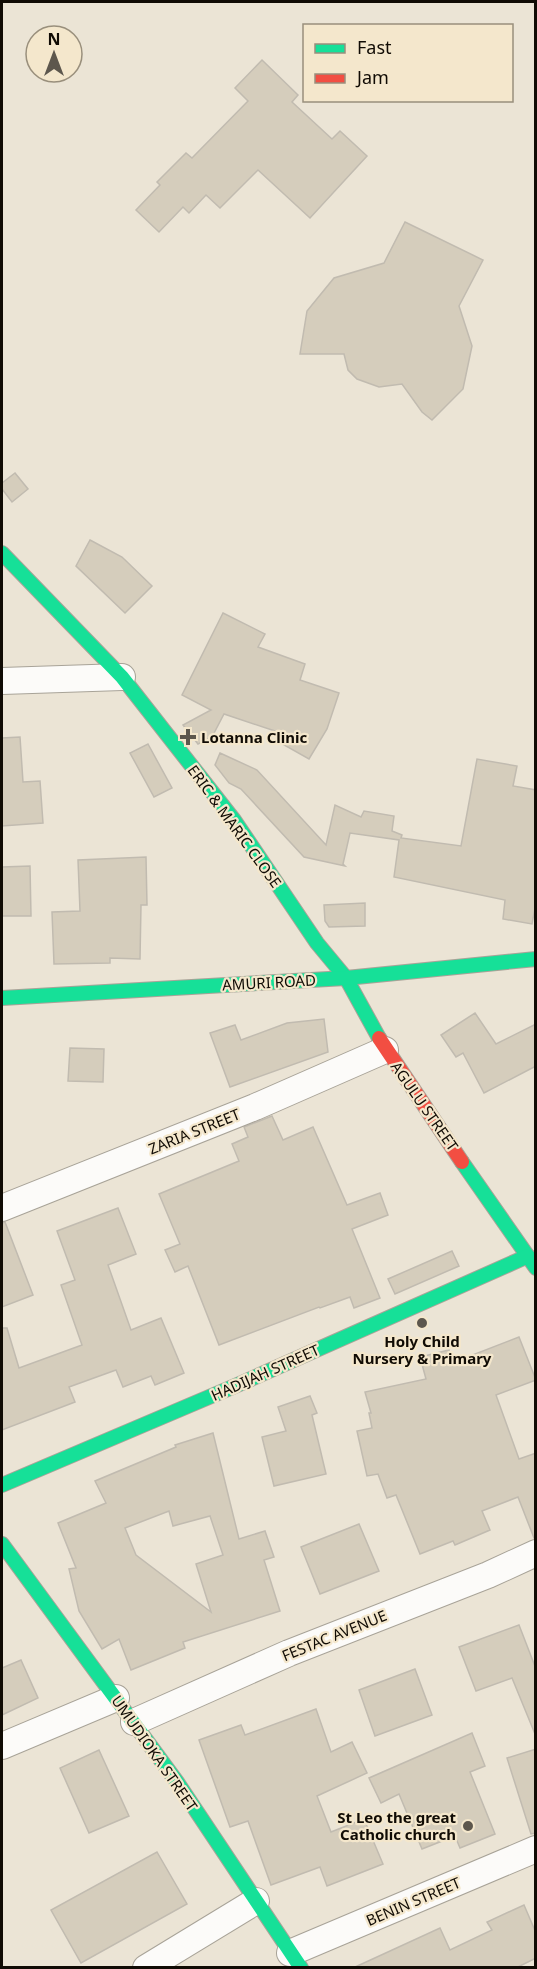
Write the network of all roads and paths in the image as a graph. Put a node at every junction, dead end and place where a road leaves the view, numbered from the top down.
1 (2, 553) edge
2 (122, 676) junction
3 (2, 681) edge
4 (317, 943) joint
5 (536, 959) edge
6 (346, 978) junction
7 (2, 998) edge
8 (385, 1050) junction
9 (2, 1208) edge
10 (532, 1262) edge
11 (2, 1485) edge
12 (2, 1544) edge
13 (536, 1553) edge
14 (116, 1698) junction
15 (134, 1722) junction
16 (2, 1746) edge
17 (536, 1850) edge
18 (256, 1901) junction
19 (296, 1960) edge
20 (146, 1968) edge

1 - 2 street, ERIC & MARIC CLOSE
2 - 3 street
2 - 4 street, ERIC & MARIC CLOSE
4 - 6 street, AGULU STREET
5 - 6 street, AMURI ROAD
6 - 7 street, AMURI ROAD
6 - 8 street, AGULU STREET
8 - 9 street, ZARIA STREET
8 - 10 street, AGULU STREET
10 - 11 street, HADIJAH STREET
12 - 14 street, UMUDIOKA STREET
13 - 15 street, FESTAC AVENUE
14 - 15 street, UMUDIOKA STREET
14 - 16 street
15 - 18 street, UMUDIOKA STREET
17 - 19 street, BENIN STREET
18 - 19 street, UMUDIOKA STREET
18 - 20 street

